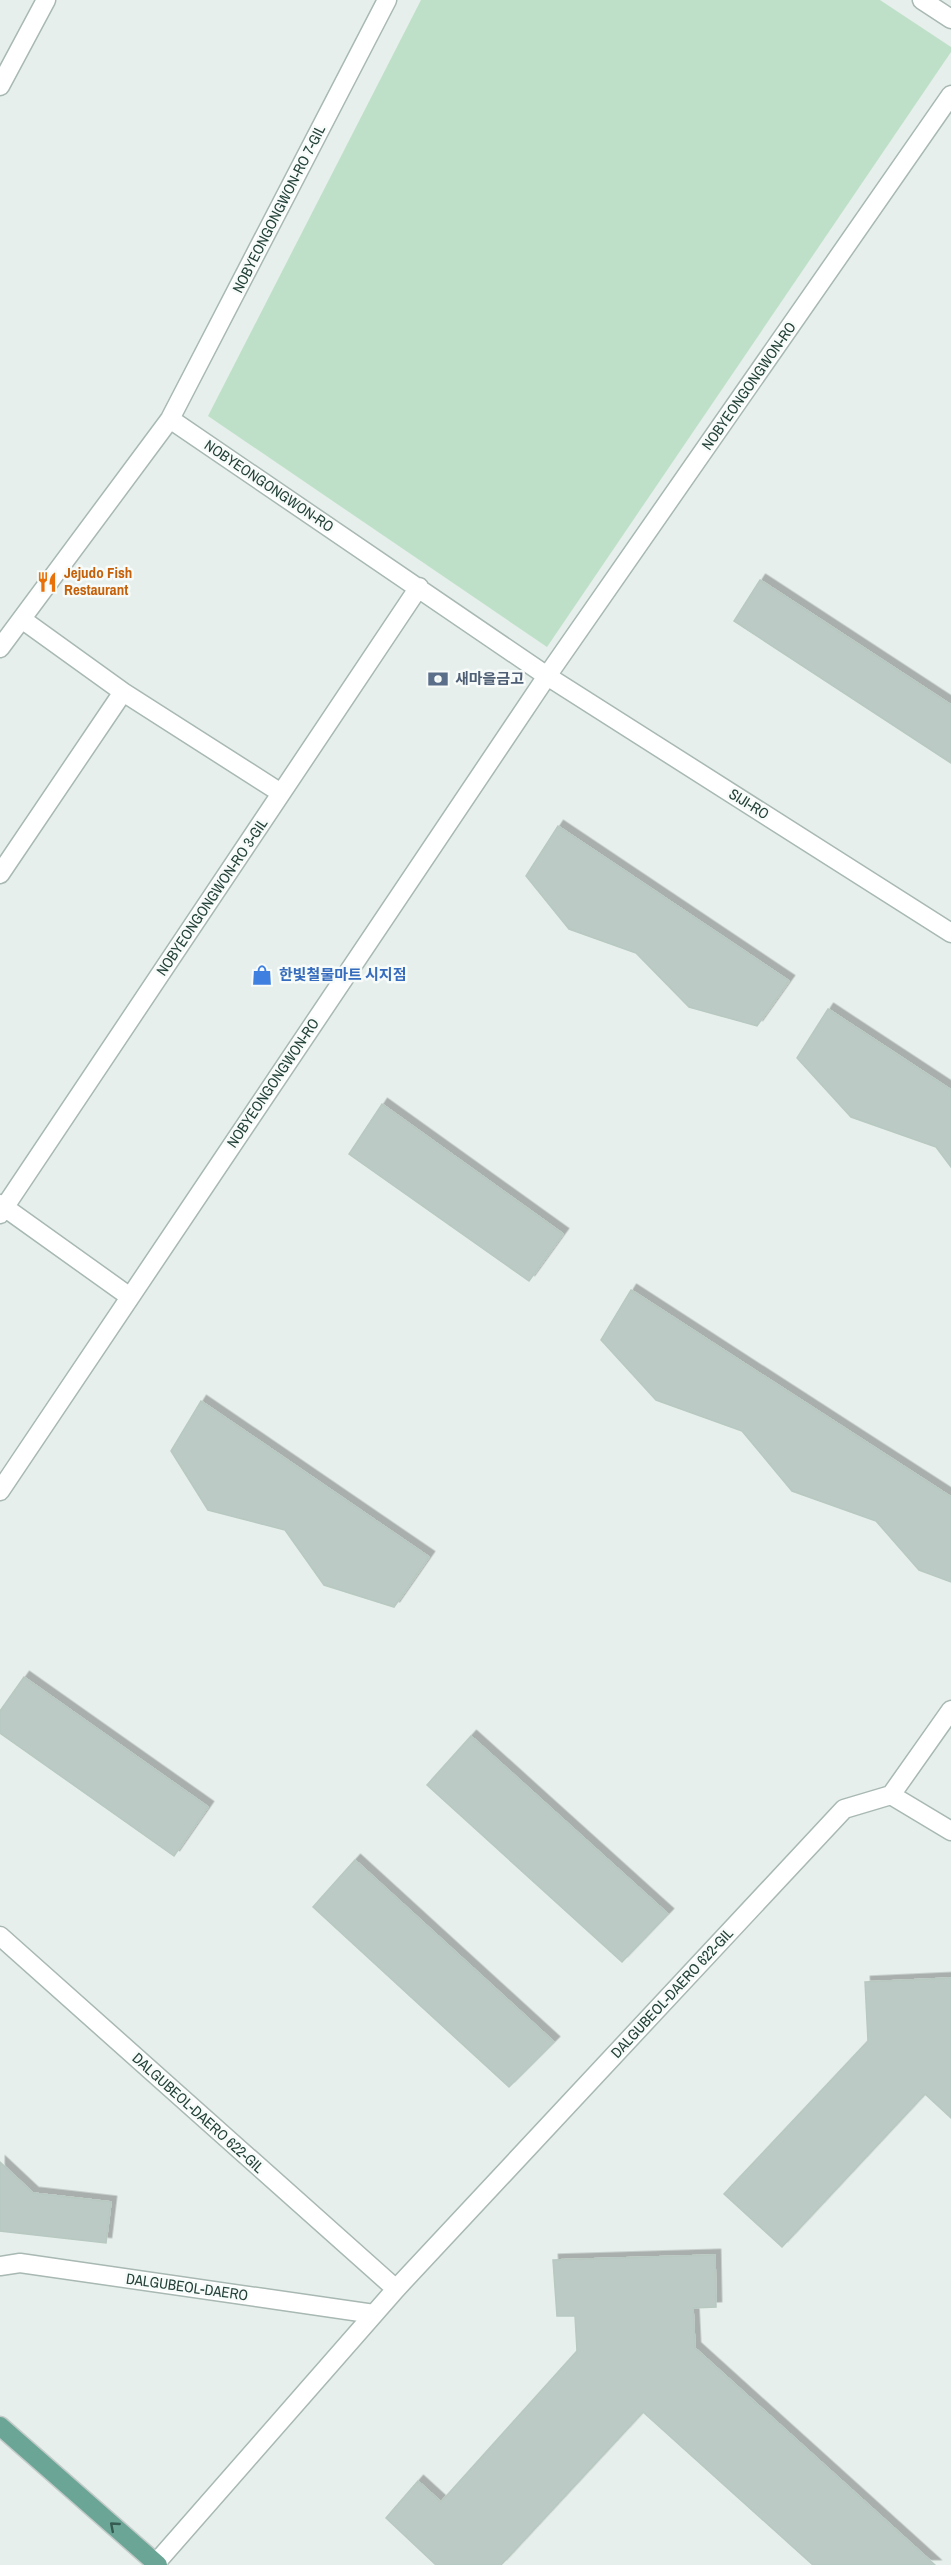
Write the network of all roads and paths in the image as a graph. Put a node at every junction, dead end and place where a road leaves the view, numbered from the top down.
1 (46, 0) edge
2 (387, 0) edge
3 (922, 0) edge
4 (951, 19) edge
5 (0, 86) edge
6 (951, 95) edge
7 (170, 419) junction
8 (419, 587) junction
9 (23, 621) junction
10 (0, 648) edge
11 (547, 676) junction
12 (123, 692) junction
13 (282, 793) junction
14 (0, 874) edge
15 (951, 933) edge
16 (2, 1208) edge
17 (130, 1297) junction
18 (0, 1491) edge
19 (951, 1710) edge
20 (891, 1795) junction
21 (951, 1831) edge
22 (0, 1936) edge
23 (0, 2266) edge
24 (396, 2289) junction
25 (374, 2314) junction
26 (0, 2426) edge
27 (157, 2564) edge

1 - 5 street
2 - 7 street, NOBYEONGONGWON-RO 7-GIL
3 - 4 street
6 - 11 street, NOBYEONGONGWON-RO
7 - 8 street, NOBYEONGONGWON-RO
7 - 9 street
8 - 11 street, NOBYEONGONGWON-RO
8 - 13 street, NOBYEONGONGWON-RO 3-GIL
9 - 10 street
9 - 12 street
11 - 15 street, SIJI-RO
11 - 17 street, NOBYEONGONGWON-RO
12 - 13 street
12 - 14 street
13 - 16 street, NOBYEONGONGWON-RO 3-GIL
16 - 17 street, NOBYEONGONGWON-RO 3-GIL
17 - 18 street, NOBYEONGONGWON-RO
19 - 20 street
20 - 21 street
20 - 24 street, DALGUBEOL-DAERO 622-GIL
22 - 24 street, DALGUBEOL-DAERO 622-GIL
23 - 25 street, DALGUBEOL-DAERO
24 - 25 street, DALGUBEOL-DAERO 622-GIL
25 - 27 street, DALGUBEOL-DAERO 622-GIL
27 -> 26 main road

